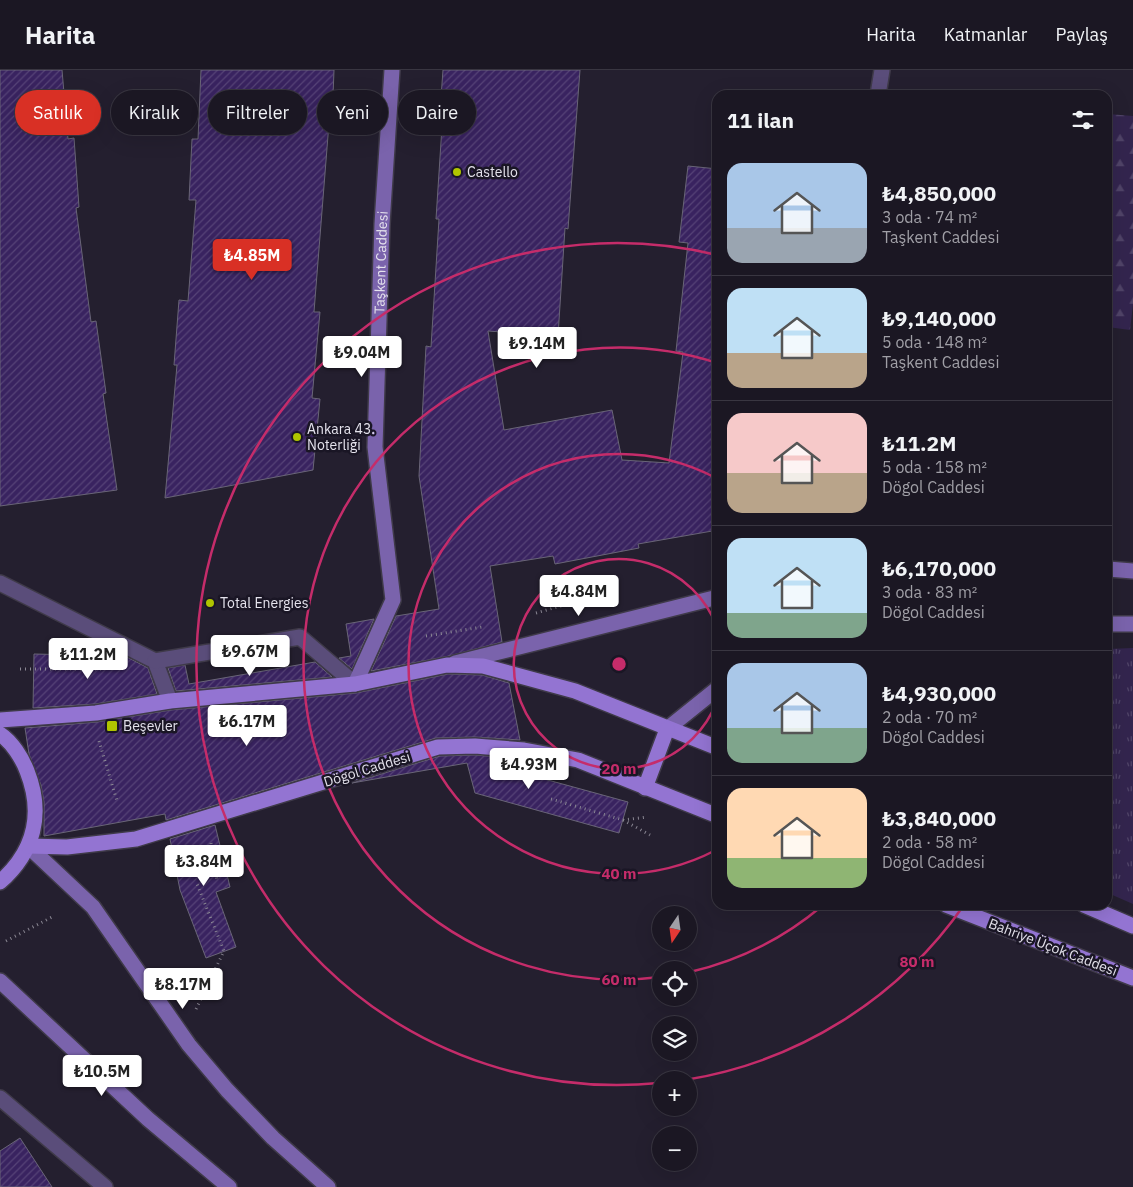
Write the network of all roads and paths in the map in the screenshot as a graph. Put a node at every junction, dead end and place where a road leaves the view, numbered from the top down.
1 (392, 70) edge
2 (882, 70) edge
3 (879, 90) edge
4 (1112, 569) edge
5 (1133, 570) edge
6 (0, 583) edge
7 (712, 599) edge
8 (1112, 624) edge
9 (1133, 624) edge
10 (490, 626) dead end
11 (426, 636) dead end
12 (154, 661) junction
13 (447, 665) junction
14 (20, 669) dead end
15 (105, 669) dead end
16 (355, 684) junction
17 (712, 693) edge
18 (170, 701) junction
19 (0, 720) edge
20 (667, 729) junction
21 (0, 734) edge
22 (99, 741) dead end
23 (712, 746) edge
24 (645, 788) junction
25 (550, 799) dead end
26 (117, 801) dead end
27 (712, 814) edge
28 (650, 835) dead end
29 (211, 840) dead end
30 (28, 846) junction
31 (217, 881) dead end
32 (0, 882) edge
33 (197, 884) dead end
34 (959, 910) edge
35 (1096, 910) edge
36 (54, 916) dead end
37 (1133, 926) edge
38 (6, 941) dead end
39 (1133, 978) edge
40 (0, 981) edge
41 (183, 1036) junction
42 (0, 1098) edge
43 (104, 1187) edge
44 (229, 1187) edge
45 (328, 1187) edge

1 - 16 street, Taşkent Caddesi
2 - 3 street
4 - 5 street
6 - 12 street
7 - 13 street
8 - 9 street
10 - 11 path
12 - 16 street
12 - 18 street
13 - 16 main road
13 - 20 main road
14 - 15 path
16 - 18 main road
17 - 20 street
18 - 19 main road
20 - 23 main road
20 - 24 main road
21 - 30 main road
22 - 26 path
24 - 27 main road
24 - 30 main road, Dögol Caddesi
25 - 28 path
29 - 31 path
30 - 32 main road
30 - 41 street
33 - 41 path
34 - 39 main road, Bahriye Üçok Caddesi
35 - 37 main road
36 - 38 path
40 - 44 street
41 - 45 street
42 - 43 street

